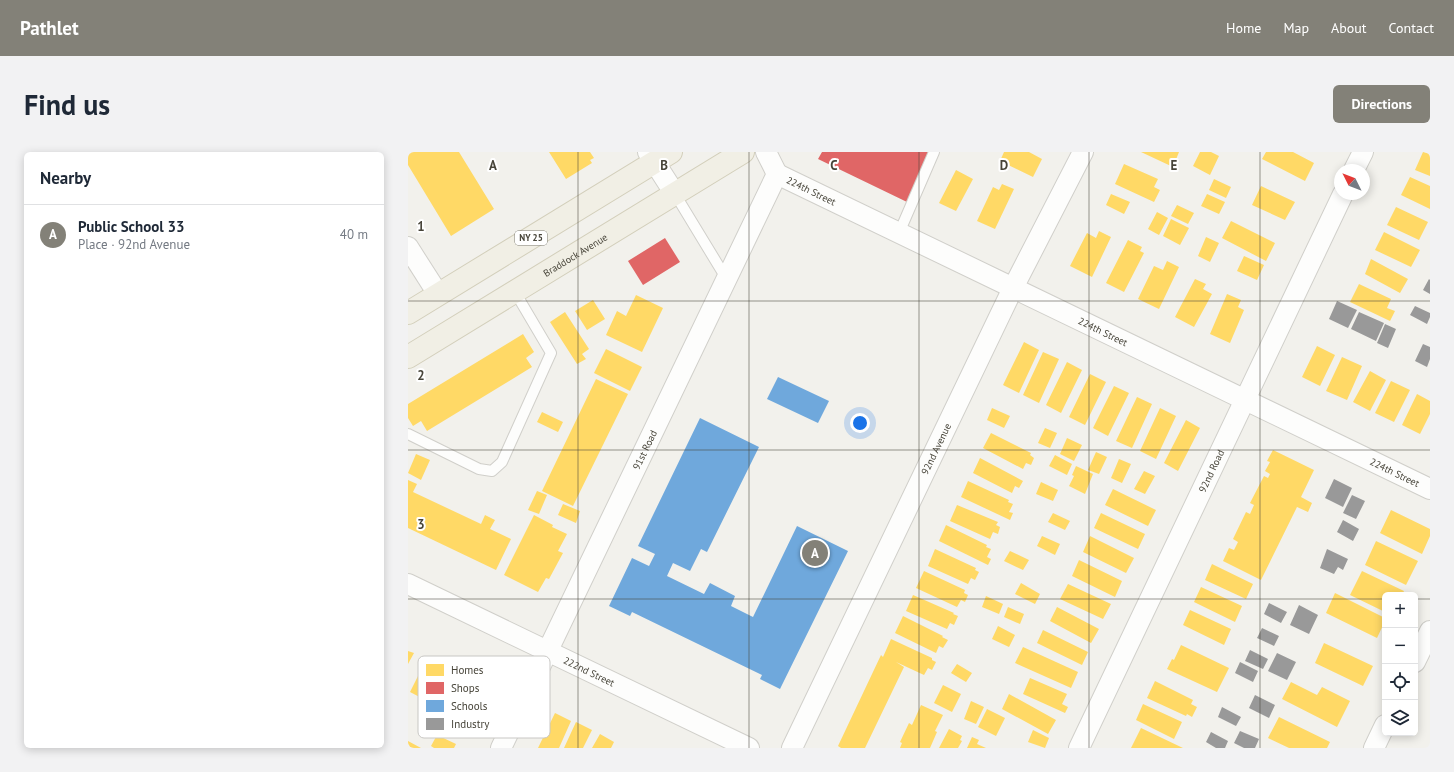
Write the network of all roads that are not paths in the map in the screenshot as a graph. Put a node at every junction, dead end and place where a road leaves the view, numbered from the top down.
1 (743, 152) edge
2 (766, 152) edge
3 (934, 152) edge
4 (1083, 152) edge
5 (1363, 152) edge
6 (658, 155) edge
7 (1357, 164) edge
8 (777, 174) junction
9 (675, 194) junction
10 (1340, 200) edge
11 (899, 233) junction
12 (408, 247) edge
13 (726, 278) junction
14 (1013, 288) junction
15 (515, 292) junction
16 (438, 294) junction
17 (408, 313) edge
18 (408, 357) edge
19 (1245, 400) junction
20 (408, 434) edge
21 (1430, 488) edge
22 (408, 584) edge
23 (1430, 631) edge
24 (548, 651) junction
25 (546, 656) edge
26 (1418, 656) edge
27 (1382, 731) edge
28 (506, 738) edge
29 (501, 748) edge
30 (749, 748) edge
31 (792, 748) edge
32 (1079, 748) edge
33 (1374, 748) edge

1 - 9 main road, Braddock Avenue
2 - 8 street
3 - 11 lane
4 - 14 street, 92nd Avenue
5 - 7 street
6 - 9 street
6 - 16 main road, NY 25
8 - 11 street, 224th Street
8 - 13 street, 91st Road
9 - 13 lane
9 - 15 main road, Braddock Avenue
10 - 19 street, 92nd Road
11 - 14 street, 224th Street
12 - 16 street
13 - 24 street, 91st Road
14 - 19 street, 224th Street
14 - 31 street, 92nd Avenue
15 - 18 main road, Braddock Avenue
15 - 20 lane
16 - 17 main road, NY 25
19 - 21 street, 224th Street
19 - 32 street, 92nd Road
22 - 24 street, 222nd Street
23 - 26 street
24 - 25 street, 91st Road
24 - 30 street, 222nd Street
27 - 33 street
28 - 29 street, 91st Road

